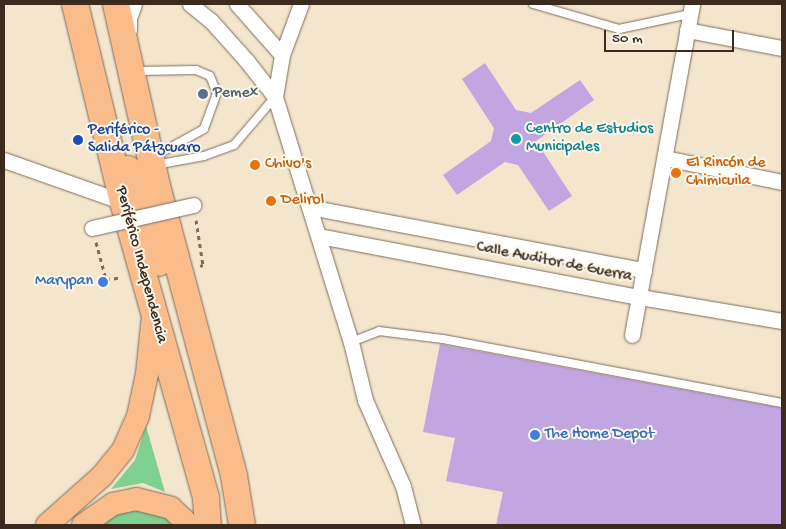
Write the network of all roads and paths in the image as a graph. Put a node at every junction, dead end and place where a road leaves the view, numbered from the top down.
1 (75, 4) edge
2 (116, 4) edge
3 (134, 4) edge
4 (190, 4) edge
5 (237, 4) edge
6 (301, 4) edge
7 (533, 4) edge
8 (691, 9) edge
9 (687, 30) junction
10 (782, 48) edge
11 (282, 56) junction
12 (131, 71) junction
13 (275, 97) junction
14 (103, 125) junction
15 (665, 158) junction
16 (4, 160) edge
17 (152, 162) junction
18 (782, 182) edge
19 (123, 202) junction
20 (193, 205) dead end
21 (309, 207) junction
22 (92, 228) joint
23 (319, 236) junction
24 (644, 270) junction
25 (142, 273) junction
26 (640, 297) junction
27 (154, 315) junction
28 (782, 321) edge
29 (632, 335) dead end
30 (351, 342) junction
31 (782, 402) edge
32 (47, 525) edge
33 (83, 525) edge
34 (189, 525) edge
35 (208, 525) edge
36 (226, 525) edge
37 (242, 525) edge
38 (413, 525) edge

1 - 14 highway, Periférico Independencia
2 - 12 highway
3 - 12 street
4 - 13 street
5 - 11 street
6 - 11 street
7 - 8 lane
8 - 9 street
9 - 10 street
9 - 15 street
11 - 13 street
12 - 17 highway
12 - 17 lane
13 - 17 lane
13 - 21 street
14 - 19 highway, Periférico Independencia
14 - 36 highway
15 - 18 street
15 - 24 street
16 - 19 street
17 - 37 highway
19 - 25 highway, Periférico Independencia
20 - 22 street, bridge
21 - 23 street
21 - 24 street, Calle Auditor de Guerra
22 - 25 path
23 - 26 street, Calle Auditor de Guerra
23 - 30 street
24 - 26 street
25 - 27 highway, Periférico Independencia
26 - 28 street, Calle Auditor de Guerra
26 - 29 street
27 - 32 main road
27 - 35 highway, Periférico Independencia
30 - 31 lane
30 - 38 street
33 - 34 main road

